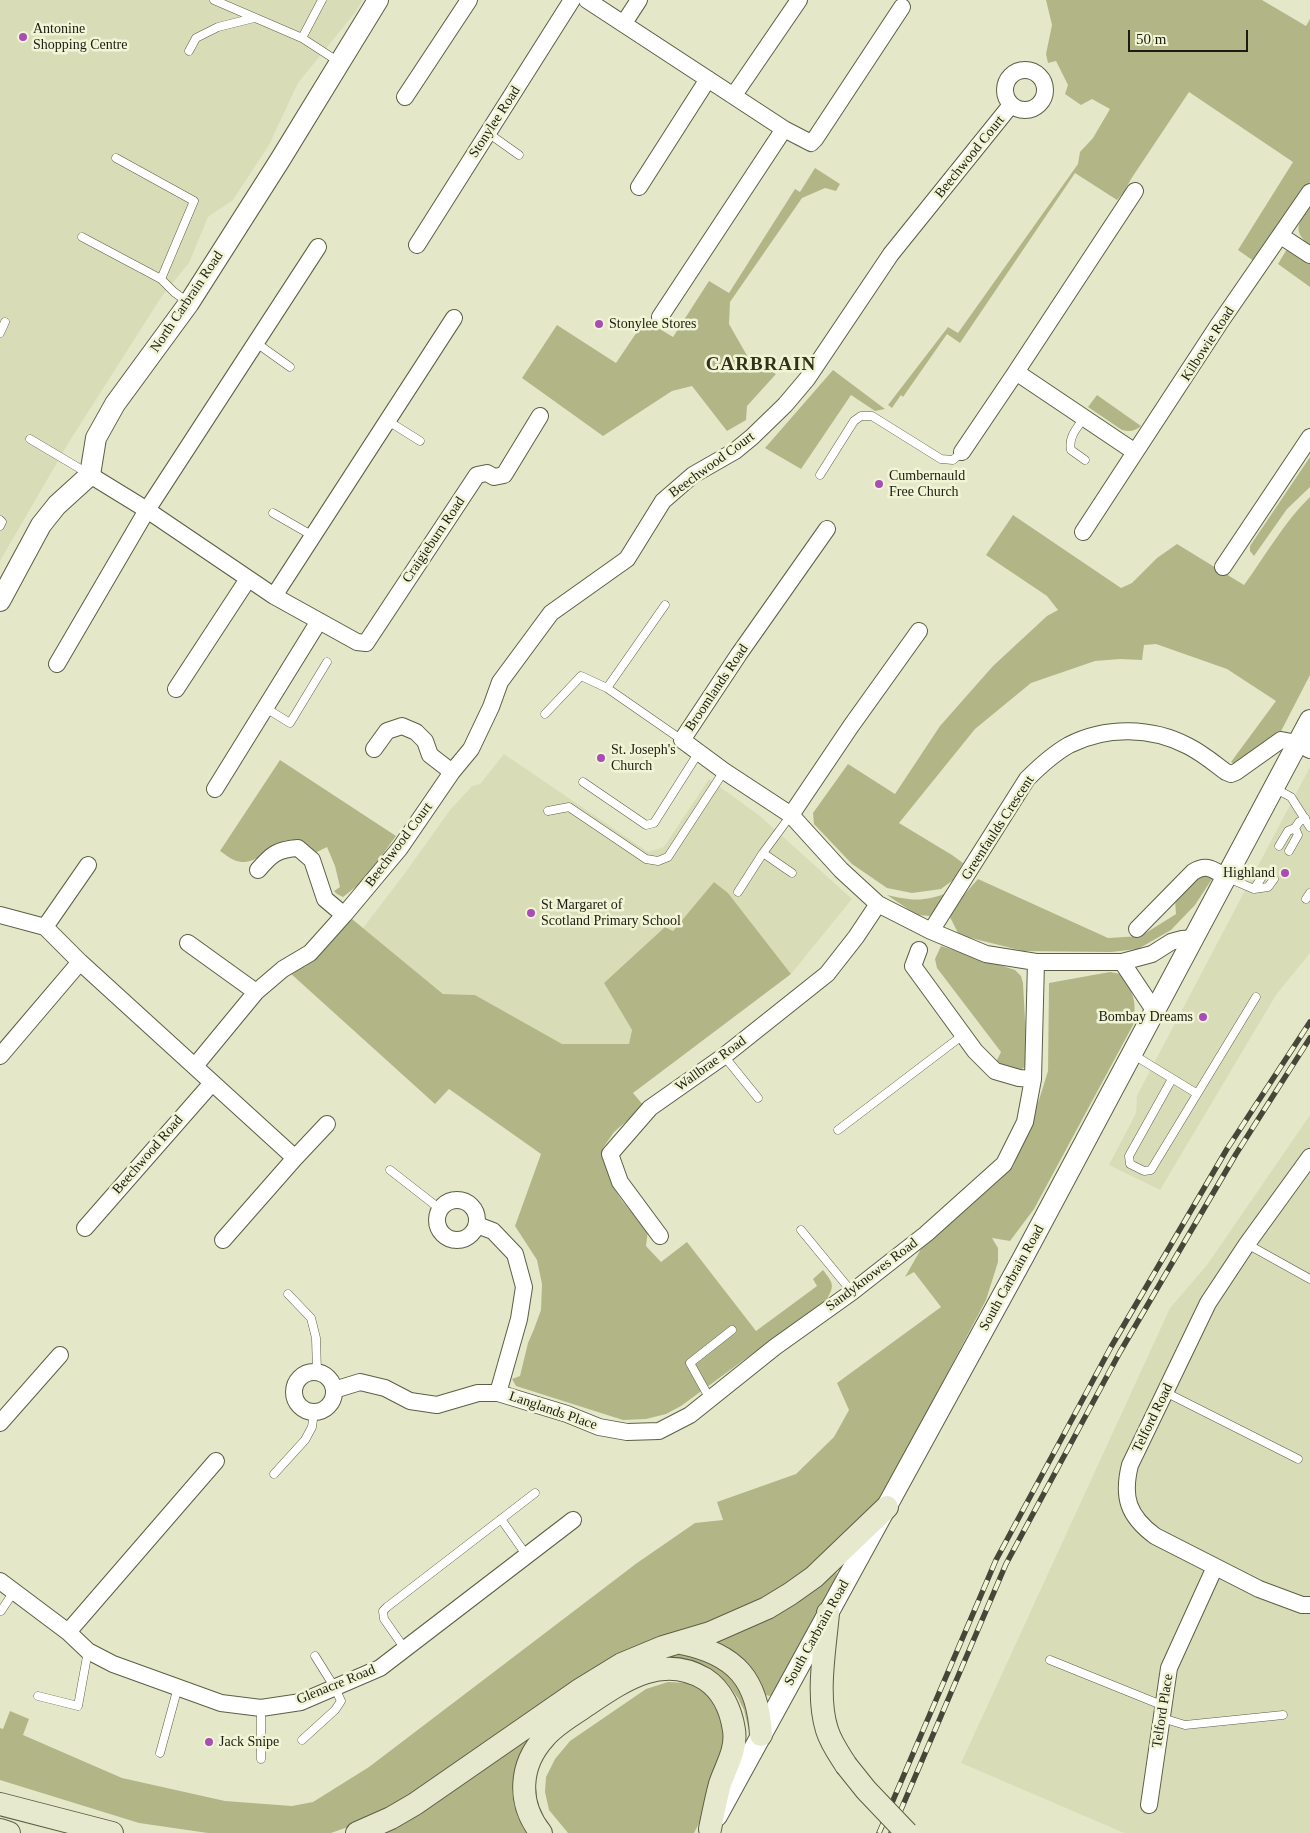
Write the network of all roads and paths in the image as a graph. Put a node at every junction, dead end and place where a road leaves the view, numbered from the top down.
1 (214, 0) edge
2 (322, 0) edge
3 (378, 0) edge
4 (469, 0) edge
5 (572, 0) edge
6 (587, 0) edge
7 (639, 0) edge
8 (799, 0) edge
9 (902, 7) dead end
10 (254, 18) junction
11 (624, 22) junction
12 (302, 38) junction
13 (189, 51) dead end
14 (339, 62) junction
15 (708, 79) junction
16 (734, 95) junction
17 (406, 97) dead end
18 (1011, 105) dead end
19 (784, 129) junction
20 (488, 133) junction
21 (519, 155) dead end
22 (116, 158) dead end
23 (639, 187) dead end
24 (1135, 191) dead end
25 (1310, 192) edge
26 (1281, 236) junction
27 (82, 238) dead end
28 (417, 245) dead end
29 (318, 247) dead end
30 (1310, 255) edge
31 (161, 279) junction
32 (189, 303) junction
33 (660, 317) dead end
34 (454, 318) dead end
35 (6, 322) dead end
36 (0, 333) edge
37 (255, 342) junction
38 (290, 367) dead end
39 (1016, 372) junction
40 (540, 416) dead end
41 (1084, 418) junction
42 (388, 421) junction
43 (1310, 437) edge
44 (30, 439) dead end
45 (420, 441) dead end
46 (962, 452) joint
47 (1135, 452) junction
48 (1086, 460) dead end
49 (90, 475) junction
50 (820, 475) dead end
51 (147, 510) junction
52 (273, 513) dead end
53 (0, 520) edge
54 (0, 526) edge
55 (827, 529) dead end
56 (1083, 532) dead end
57 (313, 536) junction
58 (1223, 567) dead end
59 (248, 579) junction
60 (274, 596) junction
61 (0, 601) edge
62 (666, 605) dead end
63 (318, 621) junction
64 (919, 631) dead end
65 (327, 662) dead end
66 (57, 664) dead end
67 (607, 688) junction
68 (176, 689) dead end
69 (264, 707) junction
70 (545, 714) dead end
71 (1310, 720) edge
72 (682, 740) junction
73 (1304, 747) edge
74 (374, 749) dead end
75 (699, 752) junction
76 (724, 771) junction
77 (452, 772) junction
78 (583, 782) dead end
79 (1274, 788) junction
80 (214, 789) dead end
81 (548, 812) dead end
82 (791, 815) junction
83 (1305, 818) junction
84 (1310, 827) edge
85 (1295, 828) junction
86 (1279, 846) dead end
87 (1289, 851) dead end
88 (763, 853) junction
89 (88, 865) dead end
90 (258, 870) dead end
91 (792, 873) dead end
92 (1264, 874) dead end
93 (1226, 877) junction
94 (1274, 879) dead end
95 (1254, 889) junction
96 (738, 892) dead end
97 (878, 904) junction
98 (0, 915) edge
99 (344, 915) junction
100 (45, 927) junction
101 (1137, 929) dead end
102 (932, 931) junction
103 (1194, 938) junction
104 (188, 943) dead end
105 (918, 950) dead end
106 (80, 962) junction
107 (1036, 962) junction
108 (1122, 962) junction
109 (256, 992) junction
110 (1256, 997) dead end
111 (1154, 1010) junction
112 (963, 1035) junction
113 (1132, 1054) junction
114 (0, 1056) edge
115 (724, 1056) junction
116 (194, 1066) junction
117 (1033, 1079) junction
118 (1172, 1079) junction
119 (212, 1083) junction
120 (1196, 1093) junction
121 (758, 1098) dead end
122 (327, 1124) dead end
123 (838, 1130) dead end
124 (1310, 1157) edge
125 (295, 1158) junction
126 (390, 1170) dead end
127 (440, 1209) junction
128 (477, 1225) junction
129 (85, 1228) dead end
130 (802, 1230) dead end
131 (660, 1236) dead end
132 (223, 1240) dead end
133 (1247, 1244) junction
134 (1310, 1279) edge
135 (852, 1292) junction
136 (288, 1294) dead end
137 (732, 1330) dead end
138 (60, 1355) dead end
139 (317, 1372) junction
140 (334, 1390) junction
141 (1165, 1392) junction
142 (498, 1393) junction
143 (710, 1400) junction
144 (314, 1412) junction
145 (0, 1423) edge
146 (659, 1431) joint
147 (1298, 1460) dead end
148 (216, 1461) dead end
149 (274, 1474) dead end
150 (535, 1493) dead end
151 (887, 1507) junction
152 (501, 1519) junction
153 (572, 1520) dead end
154 (527, 1556) junction
155 (1215, 1567) junction
156 (0, 1582) edge
157 (13, 1592) junction
158 (1310, 1605) edge
159 (1, 1611) edge
160 (828, 1613) junction
161 (68, 1632) junction
162 (681, 1643) junction
163 (405, 1649) junction
164 (88, 1651) junction
165 (315, 1656) dead end
166 (1050, 1660) dead end
167 (178, 1687) junction
168 (335, 1688) junction
169 (38, 1696) dead end
170 (261, 1708) junction
171 (1163, 1712) junction
172 (1283, 1715) dead end
173 (761, 1735) junction
174 (302, 1740) dead end
175 (160, 1753) dead end
176 (261, 1760) dead end
177 (0, 1799) edge
178 (0, 1804) edge
179 (1149, 1805) dead end
180 (25, 1812) junction
181 (0, 1830) edge
182 (709, 1831) edge
183 (9, 1833) edge
184 (112, 1833) edge
185 (357, 1833) edge
186 (541, 1833) edge
187 (908, 1833) edge

1 - 10 lane
2 - 12 lane
3 - 14 street, North Carbrain Road
4 - 17 street
5 - 20 street, Stonylee Road
6 - 11 street
7 - 11 street
8 - 16 street
9 - 19 street
10 - 12 lane
10 - 13 lane
11 - 15 street
12 - 14 lane
14 - 32 street, North Carbrain Road
15 - 16 street
15 - 23 street
16 - 19 street
18 - 77 street, Beechwood Court
19 - 33 street
20 - 21 lane
20 - 28 street, Stonylee Road
22 - 31 lane
24 - 39 street
25 - 26 street, Kilbowie Road
26 - 30 street
26 - 47 street, Kilbowie Road
27 - 31 lane
29 - 37 street
31 - 32 lane
32 - 49 street, North Carbrain Road
34 - 42 street
35 - 36 lane
37 - 38 lane
37 - 51 street
39 - 41 street
39 - 46 street
40 - 63 street, Craigieburn Road
41 - 47 street
41 - 48 lane
42 - 45 lane
42 - 57 street
43 - 58 street
44 - 49 lane
46 - 50 lane
47 - 56 street, Kilbowie Road
49 - 51 street, Craigieburn Road
49 - 61 street
51 - 59 street, Craigieburn Road
51 - 66 street
52 - 57 lane
53 - 54 lane
55 - 72 street, Broomlands Road
57 - 60 street
59 - 60 street, Craigieburn Road
59 - 68 street
60 - 63 street, Craigieburn Road
62 - 67 lane
63 - 69 street
64 - 82 street
65 - 69 lane
67 - 70 lane
67 - 72 lane
69 - 80 street
71 - 73 street, South Carbrain Road
72 - 75 street, Broomlands Road
73 - 79 street, South Carbrain Road
73 - 102 street, Greenfaulds Crescent
74 - 77 street
75 - 76 street, Broomlands Road
75 - 78 lane
76 - 81 lane
76 - 82 street, Broomlands Road
77 - 99 street, Beechwood Court
79 - 83 lane
79 - 93 street, South Carbrain Road
82 - 88 lane
82 - 97 street, Broomlands Road
83 - 84 lane
83 - 85 lane
85 - 86 lane
85 - 87 lane
88 - 91 lane
88 - 96 lane
89 - 100 street
90 - 99 street
92 - 95 lane
93 - 95 lane
93 - 101 street
93 - 103 street, South Carbrain Road
94 - 95 lane
97 - 102 street, Broomlands Road
97 - 115 street, Wallbrae Road
98 - 100 street
99 - 109 street, Beechwood Court
100 - 106 street
102 - 107 street, Broomlands Road
103 - 108 street, Broomlands Road
103 - 111 street, South Carbrain Road
104 - 109 street
105 - 112 street
106 - 114 street
106 - 116 street
107 - 108 street, Broomlands Road
107 - 117 street, Sandyknowes Road
108 - 111 street
109 - 116 street, Beechwood Court
110 - 120 lane
111 - 113 street, South Carbrain Road
112 - 117 street
112 - 123 lane
113 - 118 lane
113 - 151 street, South Carbrain Road
115 - 121 lane
115 - 131 street, Wallbrae Road
116 - 119 street
117 - 135 street, Sandyknowes Road
118 - 120 lane
118 - 120 lane
119 - 125 street
119 - 129 street, Beechwood Road
122 - 125 street
124 - 133 street, Telford Road
125 - 132 street
126 - 127 lane
127 - 128 street
127 - 128 street
128 - 142 street
130 - 135 lane
133 - 134 lane
133 - 141 street, Telford Road
135 - 143 street, Sandyknowes Road
136 - 139 lane
137 - 143 lane
138 - 145 street
139 - 140 street
139 - 144 street
140 - 142 street, Langlands Place
140 - 144 street
141 - 147 lane
141 - 155 street, Telford Road
142 - 146 street, Langlands Place
143 - 146 street, Sandyknowes Road
144 - 149 lane
148 - 161 street
150 - 152 lane
151 - 160 street, South Carbrain Road
151 - 162 main road
152 - 154 lane
152 - 163 lane
153 - 154 street, Glenacre Road
154 - 163 street, Glenacre Road
155 - 158 street, Telford Road
155 - 171 street, Telford Place
156 - 157 street, Glenacre Road
157 - 159 lane
157 - 161 street, Glenacre Road
160 - 173 street, South Carbrain Road
160 - 187 main road, bridge
161 - 164 street, Glenacre Road
162 - 173 main road
162 - 185 main road
163 - 168 street, Glenacre Road
164 - 167 street, Glenacre Road
164 - 169 lane
165 - 168 lane
166 - 171 lane
167 - 170 street, Glenacre Road
167 - 175 lane
168 - 170 street, Glenacre Road
168 - 174 lane
170 - 176 lane
171 - 172 lane
171 - 179 street, Telford Place
173 - 182 street, South Carbrain Road
177 - 180 main road
178 - 180 main road
180 - 184 main road
181 - 183 main road
182 - 186 main road

